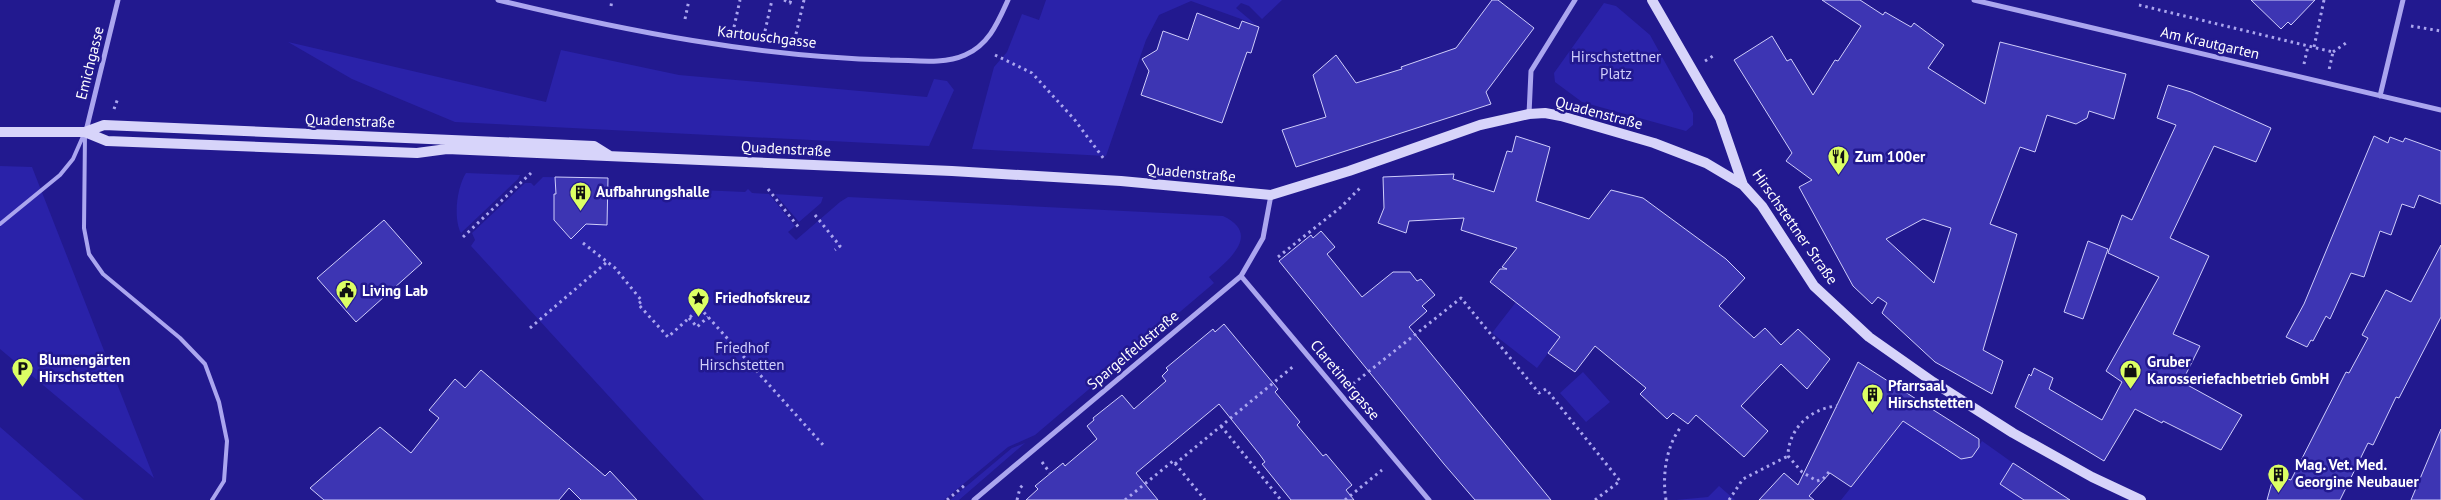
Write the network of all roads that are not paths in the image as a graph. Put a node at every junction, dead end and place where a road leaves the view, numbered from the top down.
1 (118, 0) edge
2 (498, 0) edge
3 (1008, 0) edge
4 (1575, 0) edge
5 (1652, 0) edge
6 (1974, 0) edge
7 (2403, 0) edge
8 (2380, 96) junction
9 (2441, 110) edge
10 (1529, 114) junction
11 (0, 132) edge
12 (85, 132) junction
13 (611, 156) junction
14 (1743, 185) junction
15 (1271, 195) junction
16 (0, 224) edge
17 (1241, 276) junction
18 (212, 500) edge
19 (974, 500) edge
20 (1429, 500) edge
21 (2140, 500) edge

1 - 12 street, Emichgasse
2 - 3 street, Kartouschgasse
4 - 10 street
5 - 14 street, Hirschstettner Straße
6 - 8 street, Am Krautgarten
7 - 8 street
8 - 9 street, Am Krautgarten
10 - 14 street, Quadenstraße
10 - 15 street, Quadenstraße
11 - 12 street, Quadenstraße
12 - 13 street, Quadenstraße
12 - 13 street, Quadenstraße
12 - 16 lane
12 - 18 lane
13 - 15 street, Quadenstraße
14 - 21 street, Hirschstettner Straße
15 - 17 street, Spargelfeldstraße
17 - 19 street, Spargelfeldstraße
17 - 20 street, Claretinergasse

